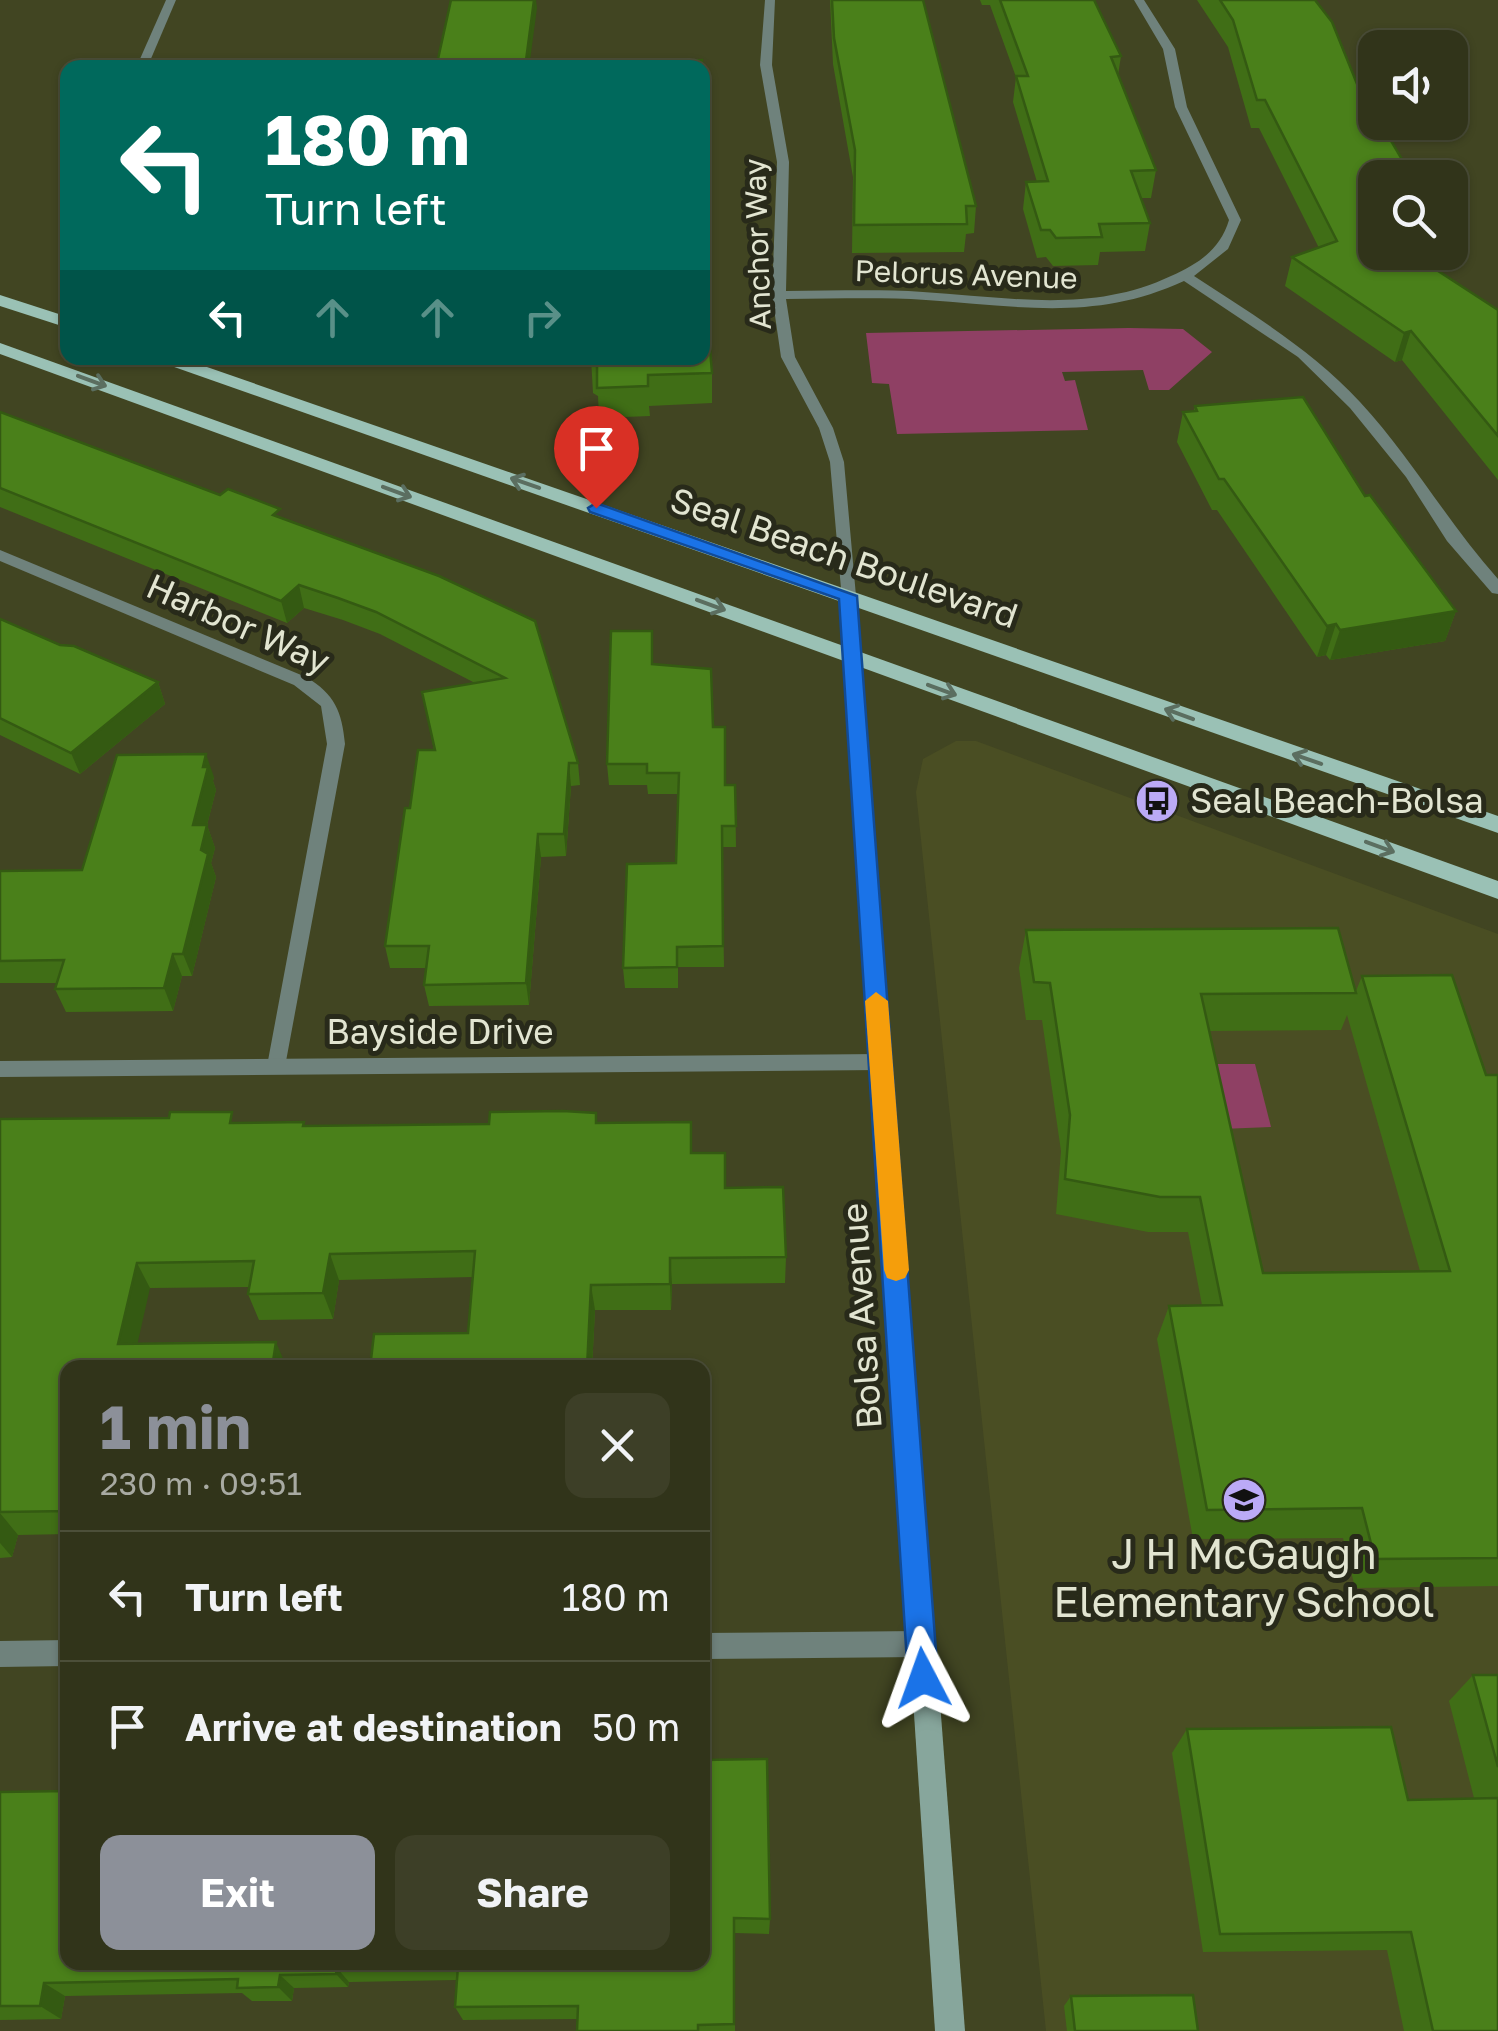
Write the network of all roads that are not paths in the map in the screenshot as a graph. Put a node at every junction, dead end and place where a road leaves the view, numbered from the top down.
1 (171, 0) edge
2 (770, 0) edge
3 (1139, 0) edge
4 (145, 60) edge
5 (1184, 275) junction
6 (778, 295) junction
7 (0, 300) edge
8 (60, 320) edge
9 (0, 348) edge
10 (186, 365) edge
11 (0, 555) edge
12 (1498, 589) edge
13 (848, 596) junction
14 (850, 657) junction
15 (1498, 826) edge
16 (1498, 890) edge
17 (881, 1062) junction
18 (278, 1066) junction
19 (0, 1070) edge
20 (920, 1644) junction
21 (710, 1646) edge
22 (60, 1653) edge
23 (0, 1654) edge
24 (950, 2031) edge

1 - 4 street
2 - 6 street, Anchor Way
3 - 5 street, Pelorus Avenue
5 - 6 street, Pelorus Avenue
5 - 12 street
6 - 13 street, Anchor Way
7 - 8 main road
9 -> 14 main road
13 -> 10 main road, Seal Beach Boulevard
11 - 18 street, Harbor Way
13 - 14 main road, Bolsa Avenue
15 -> 13 main road, Seal Beach Boulevard
14 -> 16 main road
14 - 17 main road, Bolsa Avenue
17 - 18 street, Bayside Drive
17 - 20 main road, Bolsa Avenue
18 - 19 street, Bayside Drive
20 - 21 street
20 - 24 main road, Bolsa Avenue
22 - 23 street

